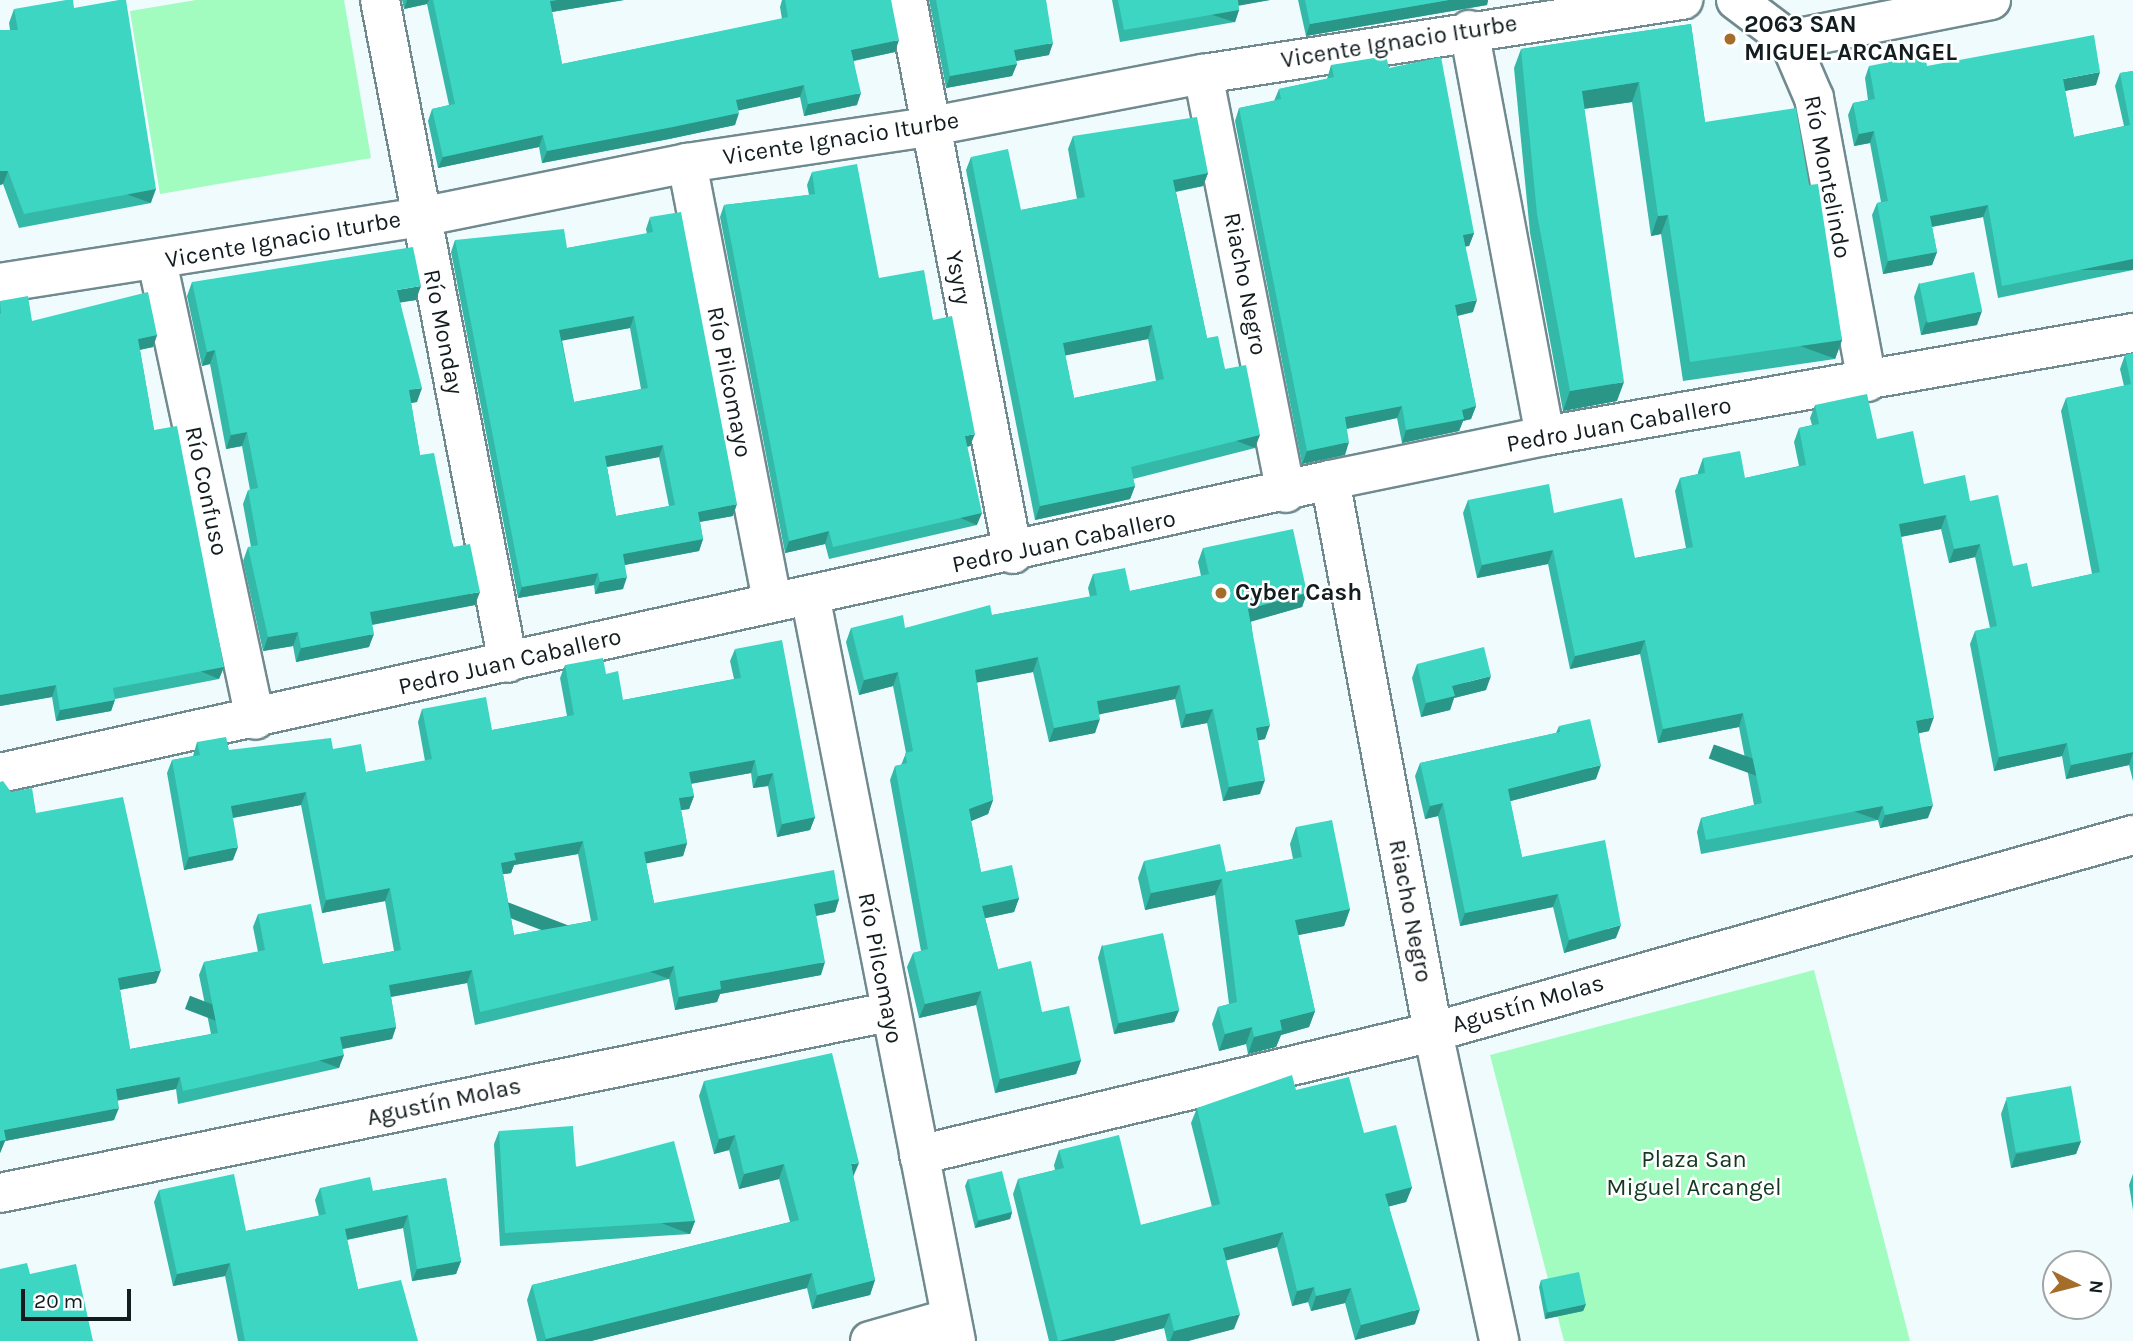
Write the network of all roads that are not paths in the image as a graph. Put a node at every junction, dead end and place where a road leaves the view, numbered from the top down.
1 (380, 0) edge
2 (907, 0) edge
3 (1683, 0) edge
4 (1735, 0) edge
5 (1991, 0) edge
6 (1469, 30) junction
7 (1788, 40) junction
8 (1203, 74) junction
9 (928, 127) junction
10 (687, 163) junction
11 (420, 217) junction
12 (157, 261) junction
13 (0, 283) edge
14 (2133, 333) edge
15 (1867, 382) junction
16 (1545, 436) junction
17 (1329, 480) junction
18 (1286, 493) junction
19 (1013, 554) junction
20 (810, 595) junction
21 (772, 601) junction
22 (508, 663) junction
23 (255, 720) junction
24 (0, 773) edge
25 (2133, 835) edge
26 (888, 1012) junction
27 (1433, 1032) junction
28 (919, 1155) junction
29 (0, 1193) edge
30 (954, 1330) edge
31 (870, 1341) edge
32 (1499, 1341) edge

1 - 11 street, Río Monday
2 - 9 street, Ysyry
3 - 6 street, Vicente Ignacio Iturbe
4 - 7 street, Río Montelindo
5 - 7 street
6 - 8 street, Vicente Ignacio Iturbe
6 - 16 street
7 - 15 street, Río Montelindo
8 - 9 street, Vicente Ignacio Iturbe
8 - 18 street, Riacho Negro
9 - 10 street, Vicente Ignacio Iturbe
9 - 19 street, Ysyry
10 - 11 street, Vicente Ignacio Iturbe
10 - 21 street, Río Pilcomayo
11 - 12 street, Vicente Ignacio Iturbe
11 - 22 street, Río Monday
12 - 13 street, Vicente Ignacio Iturbe
12 - 23 street, Río Confuso
14 - 15 street, Pedro Juan Caballero
15 - 16 street, Pedro Juan Caballero
16 - 17 street, Pedro Juan Caballero
17 - 18 street, Pedro Juan Caballero
17 - 27 street, Riacho Negro
18 - 19 street, Pedro Juan Caballero
19 - 20 street, Pedro Juan Caballero
20 - 21 street, Pedro Juan Caballero
20 - 26 street, Río Pilcomayo
21 - 22 street, Pedro Juan Caballero
22 - 23 street, Pedro Juan Caballero
23 - 24 street, Pedro Juan Caballero
25 - 27 street, Agustín Molas
26 - 28 street, Río Pilcomayo
26 - 29 street, Agustín Molas
27 - 28 street, Agustín Molas
27 - 32 street, Riacho Negro
28 - 30 street, Río Pilcomayo
30 - 31 street

